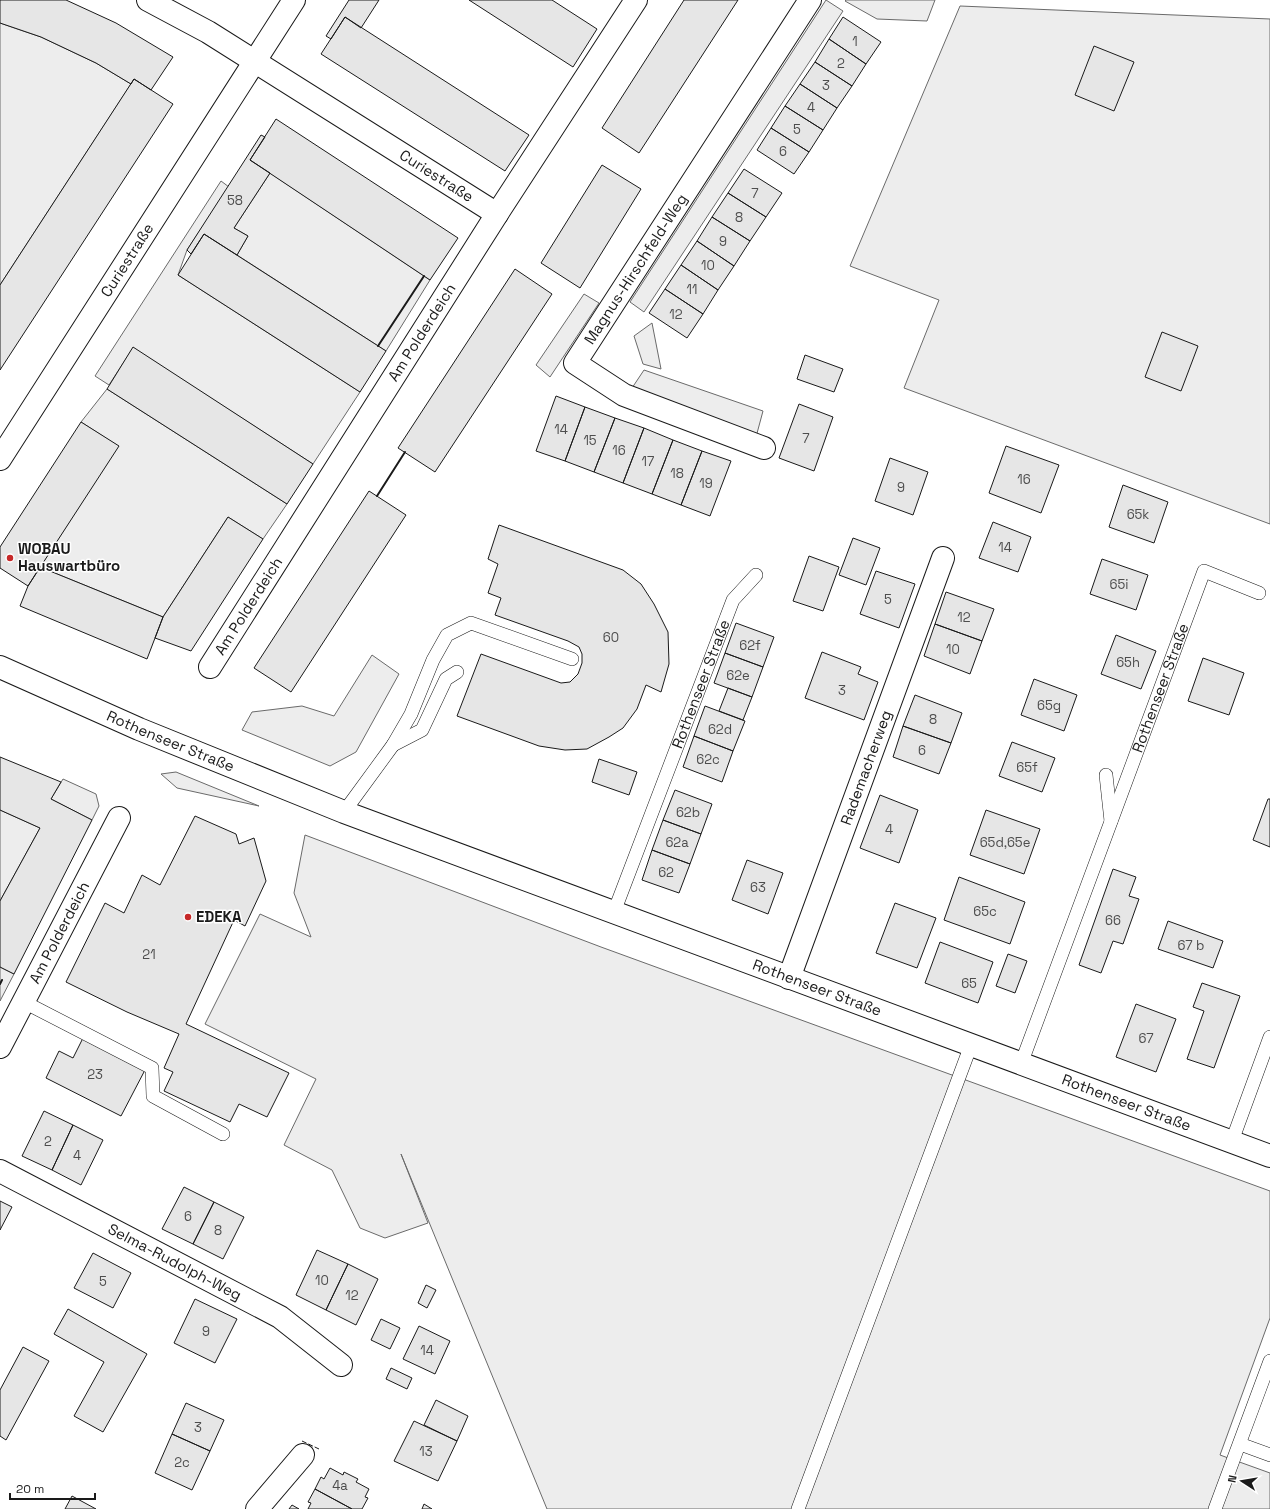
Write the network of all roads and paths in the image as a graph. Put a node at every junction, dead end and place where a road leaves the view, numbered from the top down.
1 (148, 0) edge
2 (294, 0) edge
3 (636, 0) edge
4 (810, 0) edge
5 (254, 61) junction
6 (497, 214) junction
7 (764, 448) dead end
8 (0, 459) edge
9 (943, 558) dead end
10 (756, 575) dead end
11 (1259, 593) dead end
12 (572, 659) dead end
13 (0, 667) edge
14 (210, 667) dead end
15 (457, 672) dead end
16 (394, 745) junction
17 (1106, 775) dead end
18 (344, 812) junction
19 (118, 818) dead end
20 (1112, 822) junction
21 (614, 912) junction
22 (789, 978) junction
23 (24, 1002) junction
24 (1270, 1037) edge
25 (971, 1045) junction
26 (0, 1047) edge
27 (1021, 1064) junction
28 (223, 1134) dead end
29 (1232, 1141) junction
30 (1270, 1156) edge
31 (0, 1171) edge
32 (1270, 1362) edge
33 (341, 1365) dead end
34 (1240, 1444) junction
35 (303, 1455) dead end
36 (1270, 1455) edge
37 (257, 1509) edge
38 (798, 1509) edge
39 (1215, 1509) edge

1 - 5 street
2 - 5 street, Curiestraße
3 - 6 street, Am Polderdeich
4 - 7 street, Magnus-Hirschfeld-Weg
5 - 6 street, Curiestraße
5 - 8 street, Curiestraße
6 - 14 street, Am Polderdeich
9 - 22 street, Rademacherweg
10 - 21 lane, Rothenseer Straße
11 - 20 lane, Rothenseer Straße
12 - 16 lane
13 - 18 street, Rothenseer Straße
15 - 16 lane
16 - 18 lane
17 - 20 lane, Rothenseer Straße
18 - 21 street, Rothenseer Straße
19 - 23 street, Am Polderdeich
20 - 27 lane, Rothenseer Straße
21 - 22 street, Rothenseer Straße
22 - 25 street, Rothenseer Straße
23 - 26 street, Am Polderdeich
23 - 28 lane
24 - 29 lane
25 - 27 street, Rothenseer Straße
25 - 38 lane
27 - 29 street, Rothenseer Straße
29 - 30 street, Rothenseer Straße
31 - 33 street, Selma-Rudolph-Weg
32 - 34 lane
34 - 36 lane
34 - 39 lane
35 - 37 street

